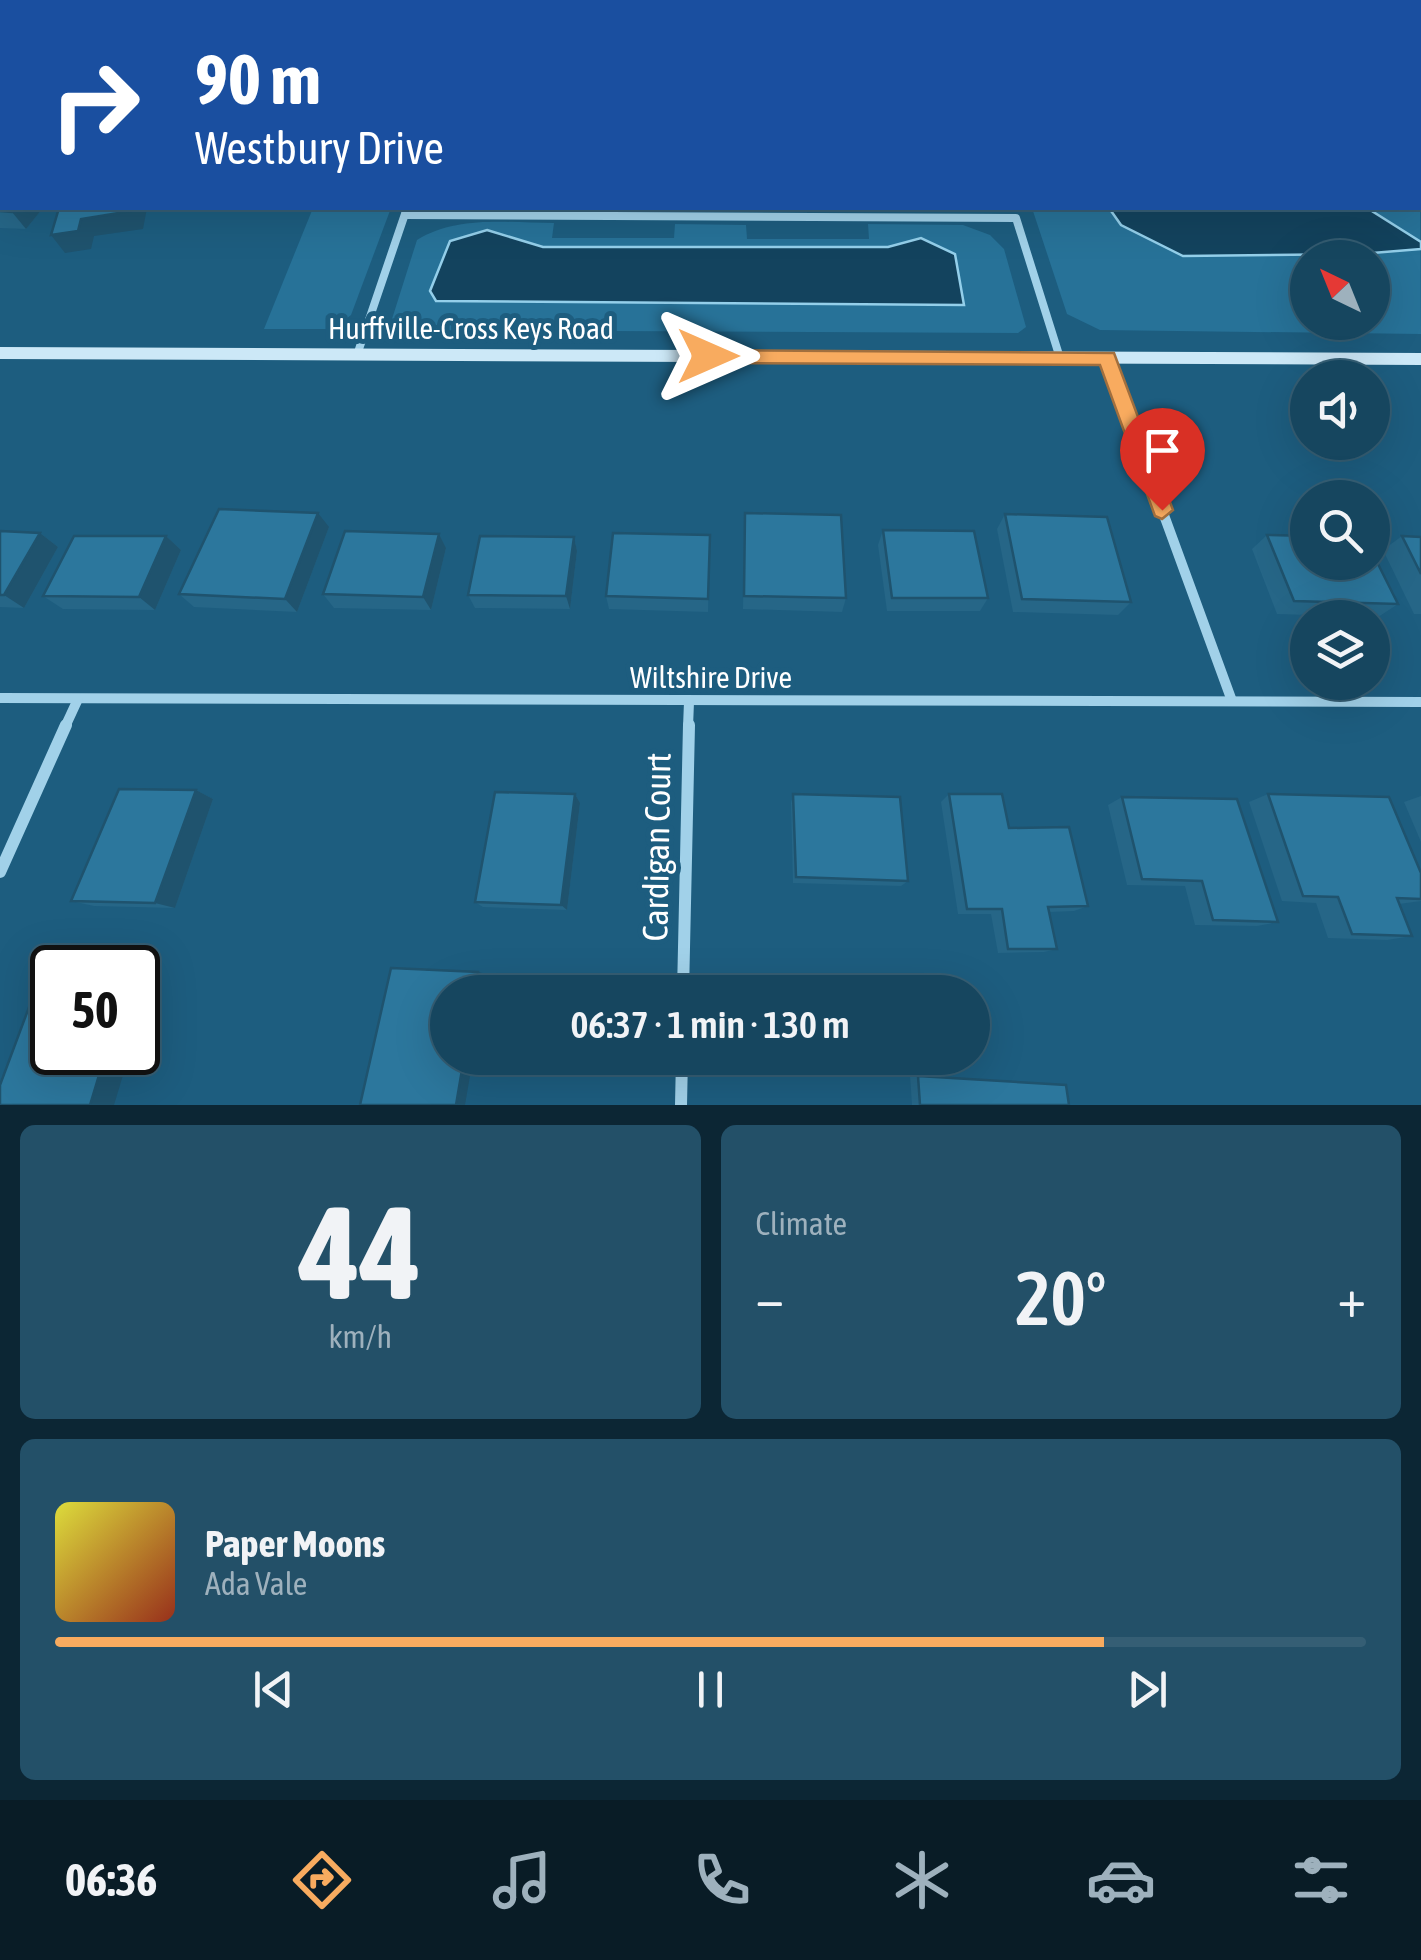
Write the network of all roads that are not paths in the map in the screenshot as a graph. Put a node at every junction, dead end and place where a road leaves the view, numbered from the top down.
1 (1014, 210) edge
2 (406, 211) edge
3 (1016, 218) junction
4 (0, 353) edge
5 (357, 355) junction
6 (1060, 358) junction
7 (1107, 358) junction
8 (1421, 359) edge
9 (0, 698) edge
10 (78, 699) junction
11 (1232, 701) junction
12 (688, 702) junction
13 (1421, 702) edge
14 (0, 872) edge
15 (683, 975) edge
16 (682, 1075) edge
17 (681, 1105) edge

1 - 3 street
2 - 3 street
2 - 5 street
3 - 6 street
4 - 5 main road, Hurffville-Cross Keys Road
5 - 6 main road, Hurffville-Cross Keys Road
6 - 7 main road, Hurffville-Cross Keys Road
7 - 8 main road, Hurffville-Cross Keys Road
7 - 11 street
9 - 10 street, Wiltshire Drive
10 - 12 street, Wiltshire Drive
10 - 14 street
11 - 12 street, Wiltshire Drive
11 - 13 street, Wiltshire Drive
12 - 15 street, Cardigan Court
16 - 17 street

